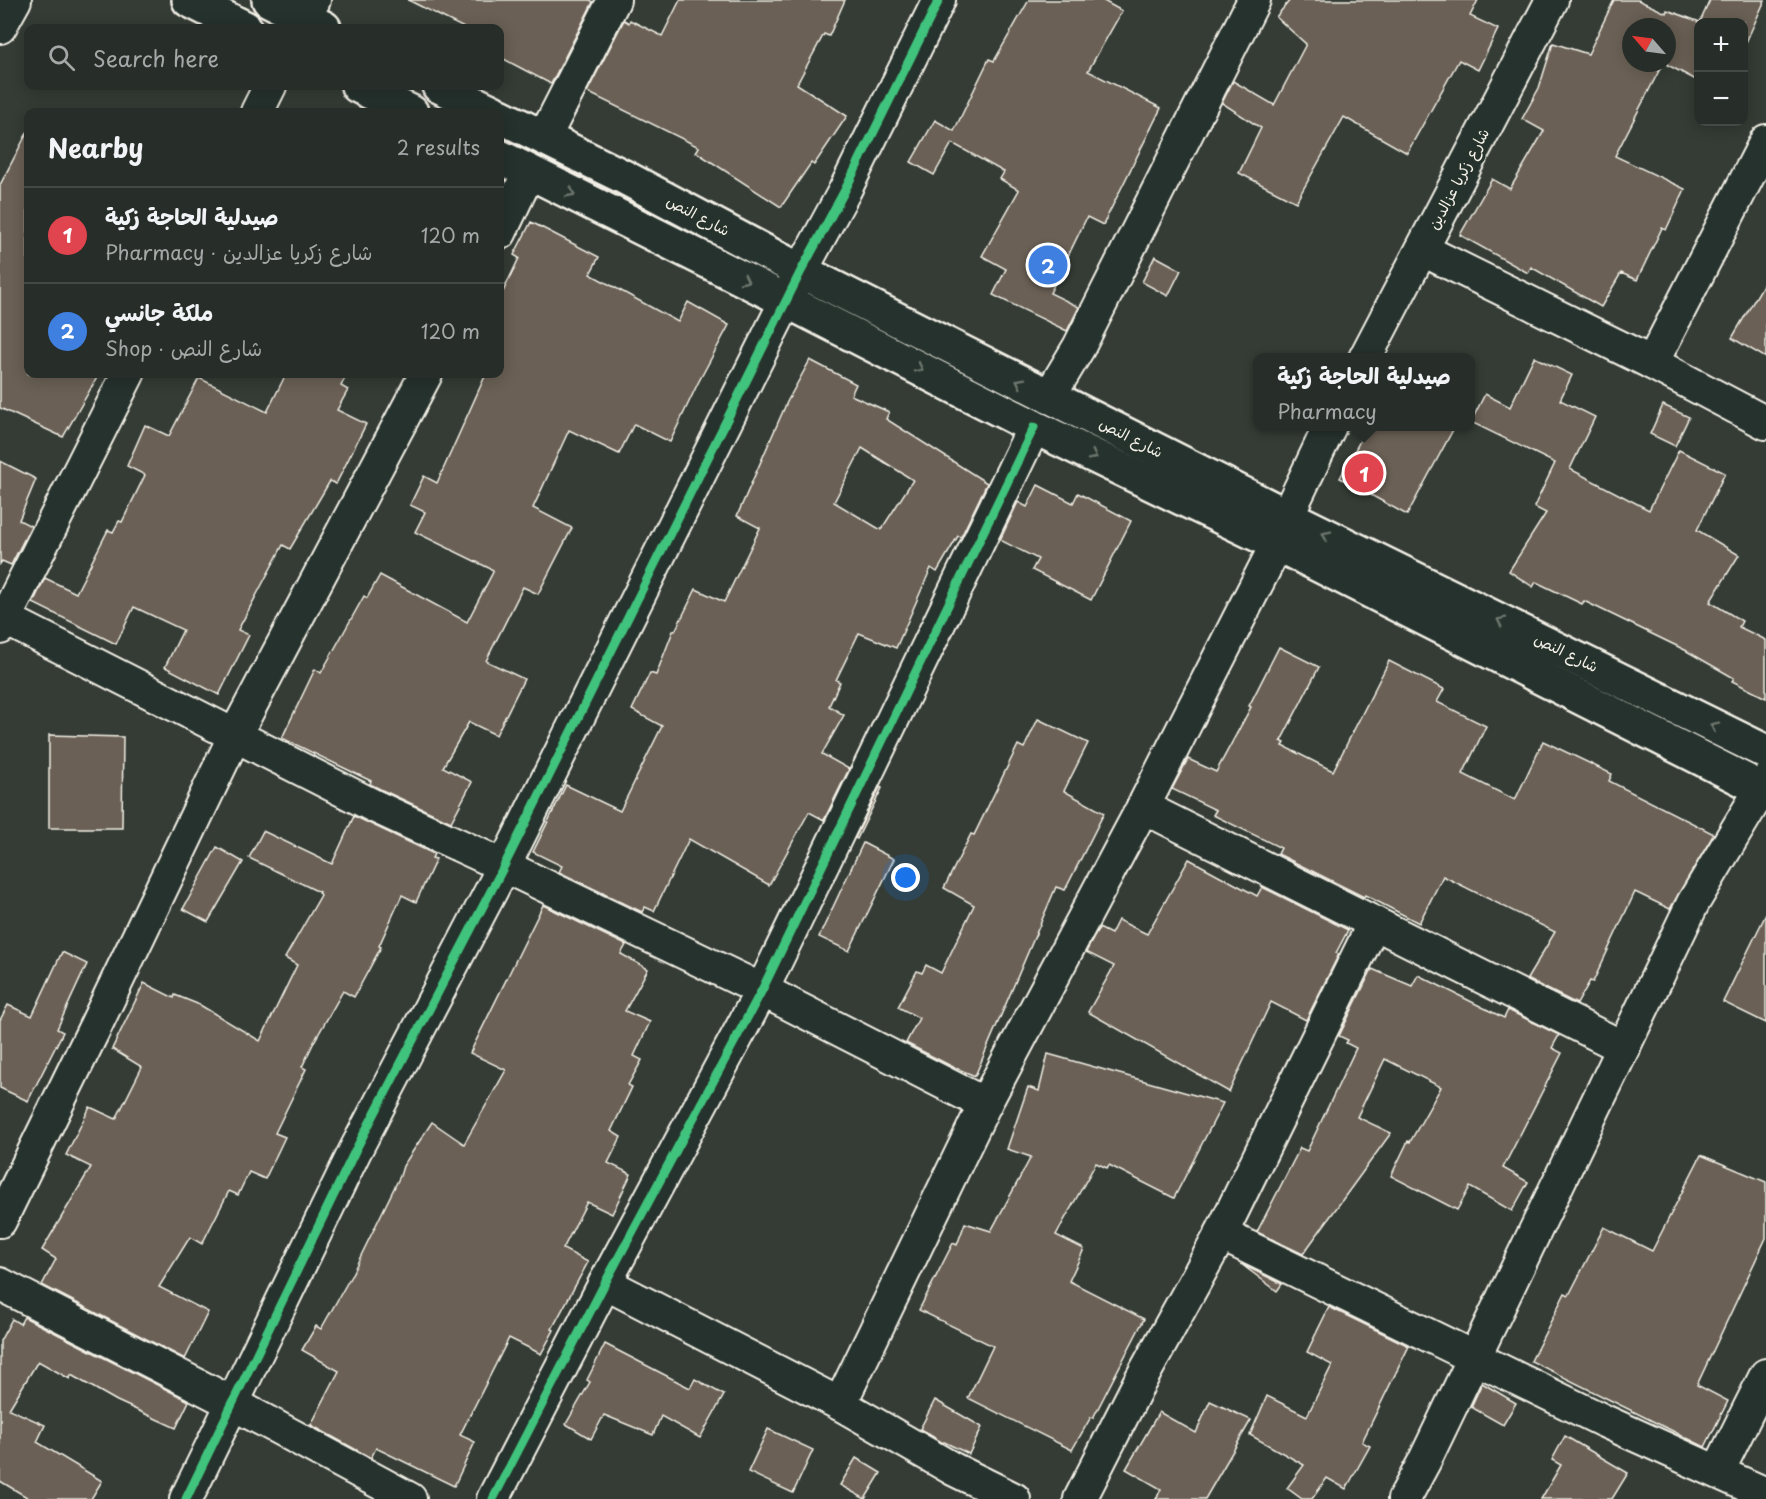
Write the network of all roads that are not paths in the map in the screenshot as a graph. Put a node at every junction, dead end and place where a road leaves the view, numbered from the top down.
1 (15, 0) edge
2 (189, 0) edge
3 (269, 0) edge
4 (614, 0) edge
5 (939, 0) edge
6 (1254, 0) edge
7 (1552, 0) edge
8 (314, 16) edge
9 (237, 24) edge
10 (0, 27) edge
11 (268, 90) edge
12 (366, 90) edge
13 (447, 90) edge
14 (259, 108) edge
15 (403, 108) edge
16 (485, 108) edge
17 (504, 118) edge
18 (544, 138) junction
19 (1766, 141) edge
20 (504, 159) edge
21 (529, 172) junction
22 (504, 225) edge
23 (1423, 249) junction
24 (801, 271) junction
25 (787, 301) junction
26 (1367, 353) edge
27 (1652, 363) junction
28 (126, 378) edge
29 (424, 378) edge
30 (1049, 397) junction
31 (1766, 423) edge
32 (1034, 427) junction
33 (1328, 431) edge
34 (1282, 530) junction
35 (2, 621) edge
36 (235, 735) junction
37 (1766, 752) edge
38 (1765, 787) edge
39 (1143, 807) junction
40 (504, 866) junction
41 (1374, 923) junction
42 (762, 990) junction
43 (1624, 1048) junction
44 (985, 1104) junction
45 (0, 1221) edge
46 (1221, 1234) junction
47 (605, 1283) junction
48 (0, 1284) edge
49 (1475, 1357) junction
50 (1766, 1376) edge
51 (232, 1403) junction
52 (840, 1404) junction
53 (1718, 1471) junction
54 (1766, 1494) edge
55 (186, 1499) edge
56 (410, 1499) edge
57 (493, 1499) edge
58 (1014, 1499) edge
59 (1080, 1499) edge
60 (1404, 1499) edge

1 - 10 street
2 - 9 main road
3 - 8 main road
4 - 18 street
5 - 24 street
6 - 30 street
7 - 23 street, شارع زكريا عزالدين
11 - 14 street
12 - 15 main road
13 - 16 main road
17 - 18 main road, شارع النص
18 - 24 main road, شارع النص
19 - 27 street
20 - 21 main road, شارع النص
21 - 22 street
21 -> 25 main road, شارع النص
23 - 26 street, شارع زكريا عزالدين
23 - 27 street
24 - 25 street
30 -> 24 main road, شارع النص
25 -> 32 main road, شارع النص
25 - 40 street
27 - 31 street
28 - 35 street
29 - 36 street
30 - 34 main road, شارع النص
32 -> 34 main road, شارع النص
32 - 42 street
33 - 34 street
37 -> 34 main road, شارع النص
34 - 38 main road, شارع النص
34 - 39 street
35 - 36 street
36 - 40 street
36 - 45 street
38 - 43 street
39 - 41 street
39 - 44 street
40 - 42 street
40 - 51 street
41 - 43 street
41 - 46 street
42 - 44 street
42 - 47 street
43 - 49 street
44 - 52 street
46 - 49 street
46 - 59 street
47 - 52 street
47 - 57 street
48 - 51 street
49 - 53 street
49 - 60 street
50 - 53 street
51 - 55 street
51 - 56 street
52 - 58 street
53 - 54 street

